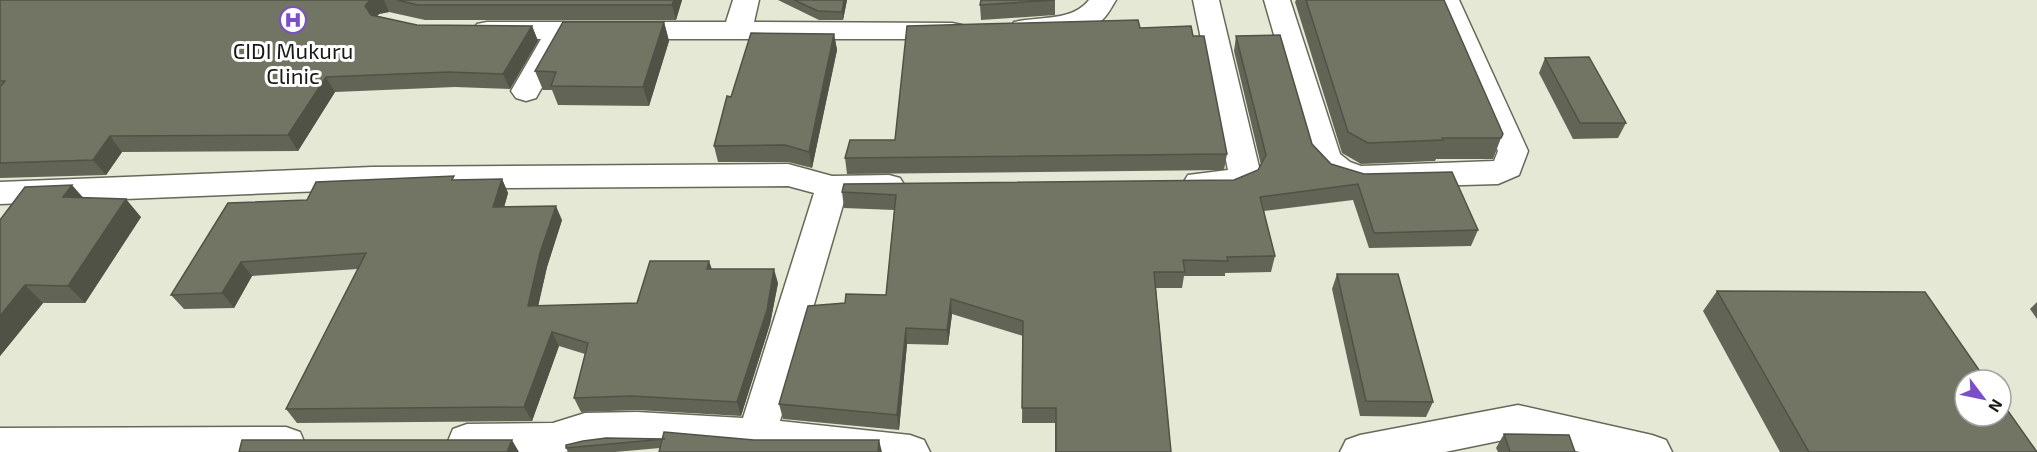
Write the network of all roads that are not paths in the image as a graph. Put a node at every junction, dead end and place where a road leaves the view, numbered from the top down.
1 (746, 0) edge
2 (1103, 0) edge
3 (1206, 0) edge
4 (1277, 0) edge
5 (1446, 0) edge
6 (561, 29) junction
7 (738, 30) junction
8 (466, 31) edge
9 (526, 91) dead end
10 (1171, 184) edge
11 (914, 186) edge
12 (832, 187) junction
13 (0, 193) edge
14 (757, 435) junction
15 (433, 441) edge
16 (316, 443) edge
17 (0, 445) edge
18 (910, 452) edge
19 (1360, 452) edge
20 (1652, 452) edge

1 - 7 street
2 - 7 street
3 - 10 street
4 - 5 street
6 - 7 street
6 - 8 street
6 - 9 street
11 - 12 street
12 - 13 street
12 - 14 street
14 - 15 street
14 - 18 street
16 - 17 street
19 - 20 street

